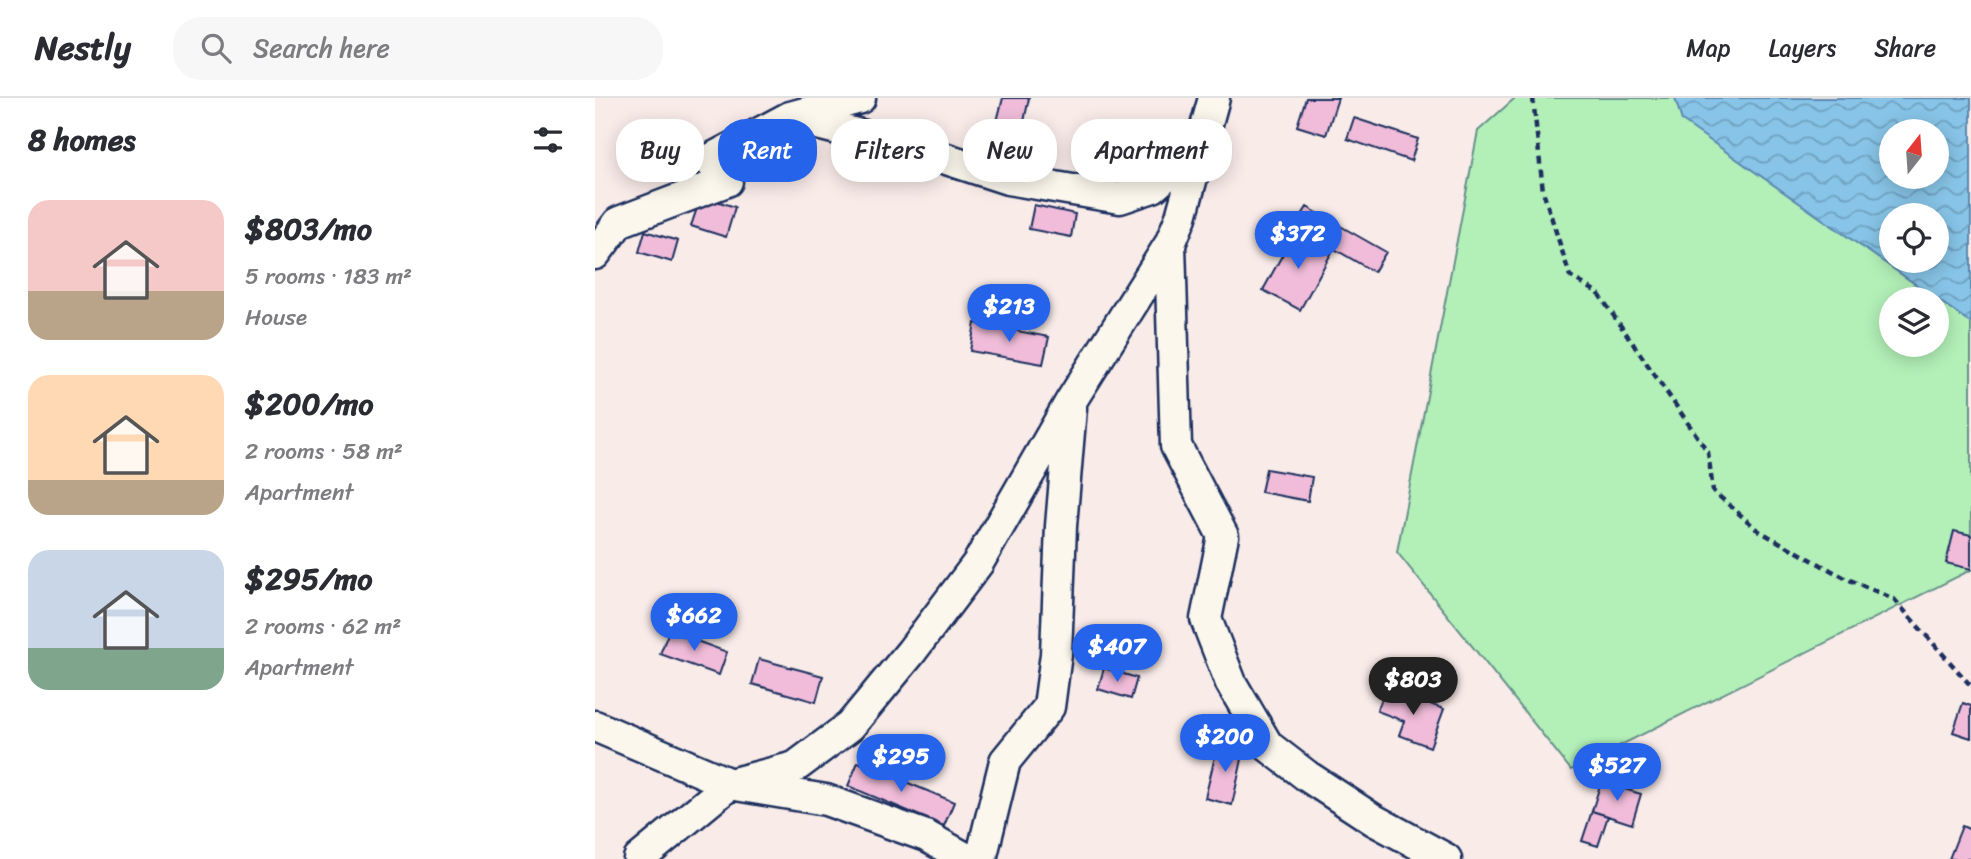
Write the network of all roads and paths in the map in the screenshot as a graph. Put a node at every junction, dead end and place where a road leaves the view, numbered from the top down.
1 (860, 98) edge
2 (1214, 98) edge
3 (1533, 98) edge
4 (790, 117) junction
5 (1208, 119) edge
6 (1159, 182) edge
7 (1191, 182) edge
8 (1170, 244) junction
9 (595, 254) edge
10 (1072, 401) junction
11 (1971, 687) edge
12 (595, 726) edge
13 (730, 784) junction
14 (639, 859) edge
15 (967, 859) edge
16 (981, 859) edge
17 (1446, 859) edge

1 - 4 street
2 - 5 street
3 - 11 path
4 - 6 street
4 - 9 street
7 - 8 street
8 - 10 street
8 - 17 street
10 - 13 street
10 - 16 street
12 - 13 street
13 - 14 street
13 - 15 street

